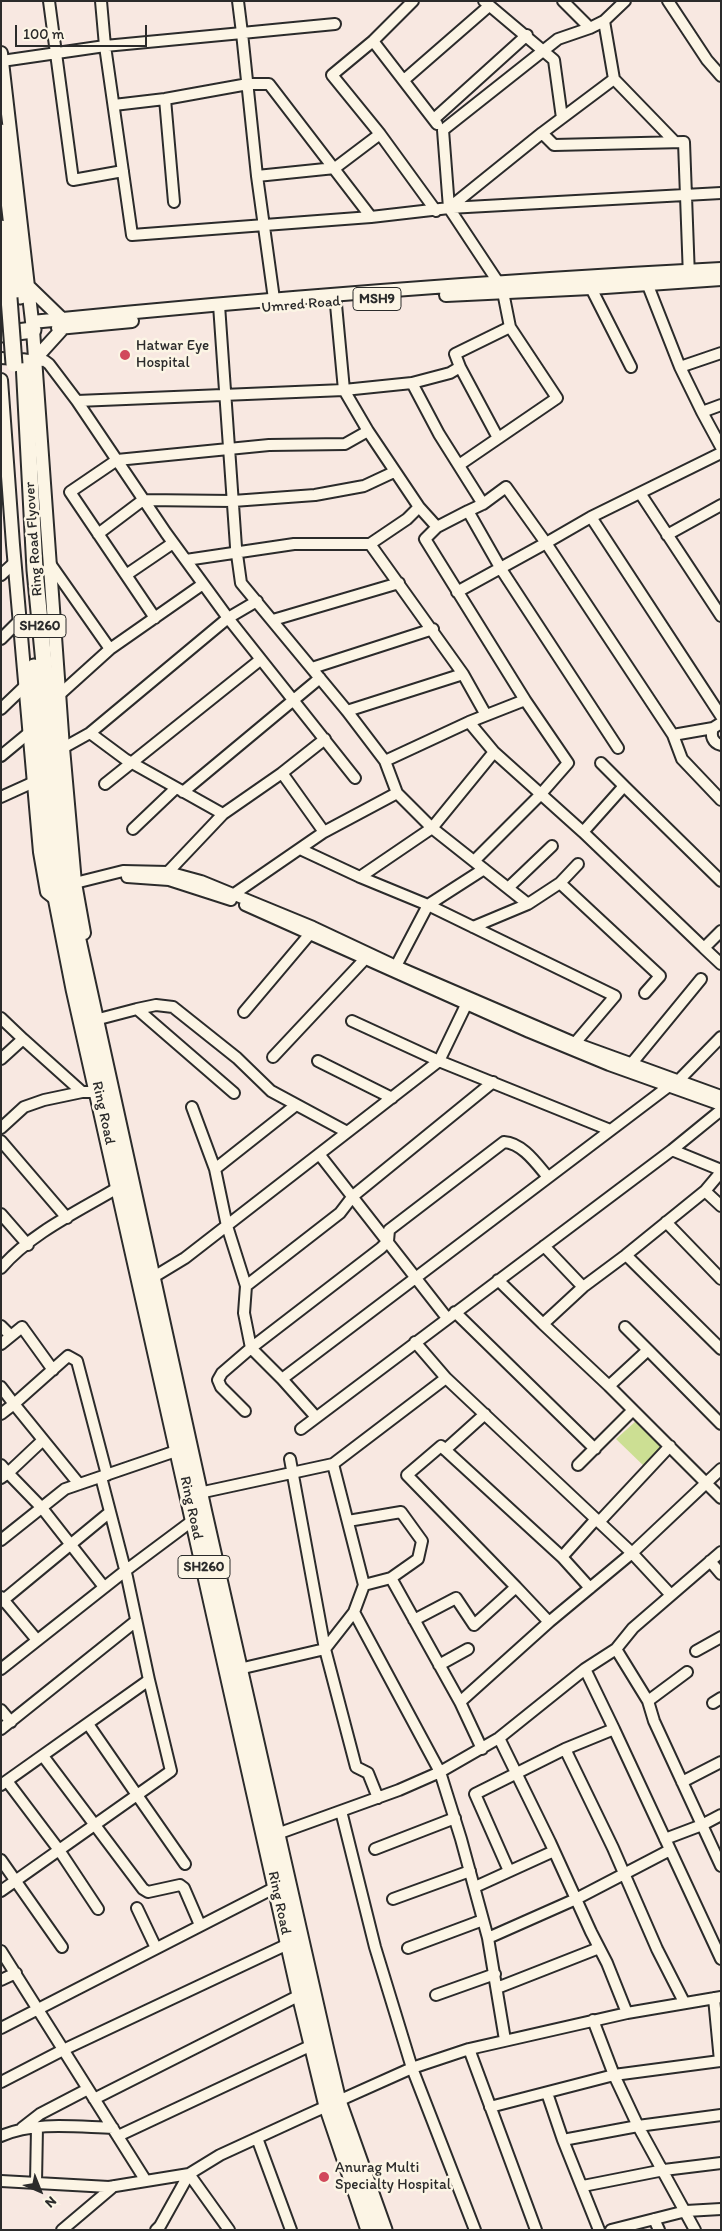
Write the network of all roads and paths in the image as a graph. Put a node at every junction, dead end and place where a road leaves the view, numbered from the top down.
1 (50, 1) edge
2 (101, 1) edge
3 (238, 1) edge
4 (413, 1) edge
5 (563, 1) edge
6 (668, 1) edge
7 (624, 2) edge
8 (487, 3) edge
9 (604, 21) junction
10 (335, 24) dead end
11 (590, 28) junction
12 (242, 33) junction
13 (527, 36) junction
14 (373, 42) junction
15 (105, 46) junction
16 (545, 50) junction
17 (55, 53) junction
18 (2, 57) edge
19 (721, 76) edge
20 (614, 79) junction
21 (404, 80) junction
22 (248, 84) junction
23 (166, 99) junction
24 (114, 105) junction
25 (562, 118) junction
26 (434, 119) junction
27 (443, 130) junction
28 (1, 132) edge
29 (542, 133) junction
30 (380, 134) junction
31 (675, 142) junction
32 (336, 168) junction
33 (123, 171) junction
34 (257, 176) junction
35 (721, 193) edge
36 (686, 196) junction
37 (174, 202) dead end
38 (449, 208) junction
39 (436, 211) junction
40 (371, 217) junction
41 (264, 225) junction
42 (1, 228) edge
43 (721, 269) edge
44 (689, 276) junction
45 (645, 278) junction
46 (721, 279) edge
47 (500, 287) junction
48 (591, 288) junction
49 (20, 294) junction
50 (335, 298) junction
51 (274, 299) junction
52 (219, 308) junction
53 (1, 323) edge
54 (63, 323) junction
55 (33, 326) junction
56 (510, 328) junction
57 (1, 334) edge
58 (721, 353) edge
59 (22, 360) edge
60 (460, 367) junction
61 (631, 367) dead end
62 (680, 367) junction
63 (1, 380) edge
64 (412, 383) junction
65 (344, 390) junction
66 (226, 394) junction
67 (77, 401) junction
68 (721, 405) edge
69 (702, 412) junction
70 (368, 431) junction
71 (498, 438) junction
72 (721, 447) edge
73 (229, 448) junction
74 (721, 453) edge
75 (117, 460) junction
76 (459, 465) junction
77 (394, 472) junction
78 (640, 493) junction
79 (143, 500) junction
80 (233, 501) junction
81 (483, 504) junction
82 (721, 505) edge
83 (419, 507) junction
84 (468, 511) junction
85 (592, 517) junction
86 (437, 527) junction
87 (98, 534) junction
88 (667, 535) junction
89 (173, 543) junction
90 (546, 543) junction
91 (370, 544) junction
92 (236, 551) junction
93 (186, 560) junction
94 (49, 561) junction
95 (14, 563) junction
96 (501, 569) junction
97 (1, 575) edge
98 (126, 575) junction
99 (399, 583) junction
100 (203, 584) junction
101 (457, 592) junction
102 (257, 602) junction
103 (721, 616) edge
104 (155, 618) junction
105 (228, 618) junction
106 (20, 620) junction
107 (273, 620) junction
108 (433, 629) junction
109 (1, 639) edge
110 (110, 649) junction
111 (260, 660) junction
112 (312, 668) junction
113 (464, 674) junction
114 (320, 678) junction
115 (26, 685) junction
116 (59, 694) junction
117 (293, 700) junction
118 (525, 700) junction
119 (1, 709) edge
120 (347, 711) junction
121 (486, 715) junction
122 (721, 716) edge
123 (469, 722) junction
124 (717, 726) edge
125 (30, 732) junction
126 (90, 733) junction
127 (673, 735) junction
128 (325, 739) junction
129 (721, 745) edge
130 (63, 748) junction
131 (618, 748) dead end
132 (494, 752) junction
133 (1, 756) edge
134 (132, 762) junction
135 (385, 762) junction
136 (601, 764) dead end
137 (282, 773) junction
138 (355, 778) dead end
139 (34, 782) junction
140 (105, 784) dead end
141 (624, 786) junction
142 (179, 790) junction
143 (397, 793) junction
144 (540, 795) junction
145 (1, 798) edge
146 (721, 800) edge
147 (223, 814) junction
148 (432, 828) junction
149 (133, 829) dead end
150 (324, 832) junction
151 (583, 832) junction
152 (552, 846) dead end
153 (300, 849) junction
154 (474, 861) junction
155 (578, 864) dead end
156 (484, 869) junction
157 (166, 876) junction
158 (360, 877) junction
159 (721, 881) edge
160 (74, 883) junction
161 (560, 883) junction
162 (199, 884) junction
163 (508, 888) junction
164 (234, 894) junction
165 (56, 899) junction
166 (528, 904) junction
167 (428, 905) junction
168 (473, 927) junction
169 (721, 931) edge
170 (309, 935) junction
171 (78, 945) junction
172 (704, 948) junction
173 (364, 960) junction
174 (721, 964) edge
175 (396, 966) junction
176 (701, 979) dead end
177 (645, 993) dead end
178 (466, 1005) junction
179 (137, 1009) junction
180 (244, 1012) dead end
181 (1, 1018) edge
182 (95, 1020) junction
183 (352, 1020) dead end
184 (721, 1037) edge
185 (23, 1039) junction
186 (575, 1042) junction
187 (273, 1057) dead end
188 (1, 1059) edge
189 (318, 1061) dead end
190 (439, 1061) junction
191 (632, 1063) junction
192 (679, 1080) junction
193 (493, 1082) junction
194 (669, 1086) junction
195 (82, 1092) junction
196 (105, 1092) junction
197 (234, 1093) dead end
198 (721, 1096) edge
199 (392, 1098) junction
200 (296, 1105) junction
201 (721, 1105) edge
202 (192, 1107) dead end
203 (721, 1110) edge
204 (1, 1128) edge
205 (610, 1130) junction
206 (347, 1132) junction
207 (1, 1141) edge
208 (672, 1150) junction
209 (319, 1154) junction
210 (215, 1169) junction
211 (721, 1171) edge
212 (548, 1176) junction
213 (119, 1187) junction
214 (705, 1191) junction
215 (353, 1196) junction
216 (721, 1206) edge
217 (1, 1214) edge
218 (67, 1218) junction
219 (666, 1222) junction
220 (226, 1226) junction
221 (388, 1241) junction
222 (28, 1245) junction
223 (544, 1246) junction
224 (626, 1255) junction
225 (1, 1268) edge
226 (415, 1276) junction
227 (152, 1278) junction
228 (721, 1279) edge
229 (498, 1280) junction
230 (246, 1286) junction
231 (583, 1287) junction
232 (451, 1315) junction
233 (543, 1324) junction
234 (1, 1326) edge
235 (625, 1327) dead end
236 (11, 1336) junction
237 (415, 1342) junction
238 (1, 1344) edge
239 (251, 1348) junction
240 (721, 1348) edge
241 (648, 1350) junction
242 (54, 1370) junction
243 (446, 1378) junction
244 (282, 1379) junction
245 (609, 1386) junction
246 (1, 1387) edge
247 (14, 1404) junction
248 (634, 1410) junction
249 (245, 1412) dead end
250 (1, 1414) edge
251 (485, 1414) junction
252 (316, 1417) junction
253 (721, 1424) edge
254 (301, 1429) dead end
255 (43, 1440) junction
256 (670, 1446) junction
257 (595, 1448) junction
258 (179, 1450) junction
259 (445, 1450) junction
260 (290, 1459) dead end
261 (333, 1464) junction
262 (578, 1466) dead end
263 (721, 1468) edge
264 (3, 1472) edge
265 (292, 1474) junction
266 (104, 1476) junction
267 (707, 1483) junction
268 (79, 1484) junction
269 (199, 1493) junction
270 (721, 1498) edge
271 (42, 1508) junction
272 (110, 1512) junction
273 (199, 1516) junction
274 (348, 1521) junction
275 (598, 1521) junction
276 (1, 1540) edge
277 (70, 1545) junction
278 (721, 1552) edge
279 (632, 1553) junction
280 (562, 1557) junction
281 (710, 1561) junction
282 (125, 1571) junction
283 (721, 1574) edge
284 (391, 1578) junction
285 (364, 1585) junction
286 (104, 1587) junction
287 (516, 1587) junction
288 (590, 1588) junction
289 (671, 1595) junction
290 (2, 1600) edge
291 (354, 1612) junction
292 (414, 1620) junction
293 (136, 1622) junction
294 (550, 1622) junction
295 (721, 1637) edge
296 (37, 1640) junction
297 (325, 1649) junction
298 (468, 1649) dead end
299 (616, 1650) junction
300 (696, 1651) dead end
301 (439, 1665) junction
302 (1, 1669) edge
303 (585, 1669) junction
304 (239, 1670) junction
305 (687, 1672) dead end
306 (149, 1680) junction
307 (648, 1701) junction
308 (460, 1702) junction
309 (1, 1710) edge
310 (11, 1722) junction
311 (88, 1724) junction
312 (1, 1729) edge
313 (614, 1729) junction
314 (499, 1738) junction
315 (482, 1749) junction
316 (565, 1749) junction
317 (43, 1756) junction
318 (721, 1762) edge
319 (440, 1772) junction
320 (516, 1773) junction
321 (682, 1782) junction
322 (4, 1783) edge
323 (137, 1795) junction
324 (378, 1798) junction
325 (341, 1811) junction
326 (721, 1815) edge
327 (454, 1818) junction
328 (95, 1824) junction
329 (702, 1825) junction
330 (277, 1834) junction
331 (665, 1839) junction
332 (375, 1849) dead end
333 (58, 1850) junction
334 (670, 1850) junction
335 (554, 1851) junction
336 (1, 1860) edge
337 (185, 1864) dead end
338 (721, 1866) edge
339 (470, 1871) junction
340 (509, 1871) junction
341 (624, 1872) junction
342 (15, 1881) junction
343 (276, 1887) junction
344 (475, 1887) junction
345 (1, 1890) edge
346 (393, 1899) dead end
347 (576, 1899) junction
348 (137, 1908) dead end
349 (98, 1909) dead end
350 (483, 1920) junction
351 (200, 1925) junction
352 (488, 1938) junction
353 (288, 1944) junction
354 (62, 1947) dead end
355 (156, 1948) junction
356 (408, 1948) dead end
357 (599, 1948) junction
358 (1, 1951) edge
359 (721, 1959) edge
360 (16, 1973) junction
361 (495, 1974) junction
362 (1, 1980) edge
363 (497, 1988) junction
364 (300, 1995) junction
365 (436, 1995) dead end
366 (717, 1997) edge
367 (684, 2002) junction
368 (37, 2008) junction
369 (627, 2013) junction
370 (593, 2020) junction
371 (1, 2028) edge
372 (505, 2040) junction
373 (312, 2045) junction
374 (469, 2049) junction
375 (63, 2050) junction
376 (720, 2064) edge
377 (412, 2068) junction
378 (614, 2075) junction
379 (1, 2082) edge
380 (88, 2089) junction
381 (547, 2094) junction
382 (94, 2099) junction
383 (333, 2103) junction
384 (490, 2107) junction
385 (721, 2115) edge
386 (37, 2126) junction
387 (638, 2126) junction
388 (21, 2129) junction
389 (116, 2132) junction
390 (1, 2136) edge
391 (257, 2138) junction
392 (564, 2140) junction
393 (721, 2163) edge
394 (664, 2170) junction
395 (190, 2174) junction
396 (1, 2181) edge
397 (146, 2181) junction
398 (36, 2183) junction
399 (114, 2186) junction
400 (583, 2186) junction
401 (721, 2209) edge
402 (686, 2211) junction
403 (654, 2219) junction
404 (62, 2230) edge
405 (156, 2230) edge
406 (229, 2230) edge
407 (291, 2230) edge
408 (369, 2230) edge
409 (384, 2230) edge
410 (475, 2230) edge
411 (536, 2230) edge
412 (600, 2230) edge
413 (610, 2230) edge
414 (659, 2230) edge
415 (695, 2230) edge

1 - 17 street
2 - 15 street
3 - 12 street
4 - 14 street
5 - 11 street
6 - 19 street
7 - 9 street
8 - 13 street
8 - 21 street
9 - 11 street
9 - 20 street
10 - 12 street
11 - 16 street
12 - 15 street
12 - 22 street
13 - 16 street
13 - 26 street
14 - 21 street
14 - 30 street
15 - 17 street
15 - 24 street
16 - 25 street
16 - 27 street
17 - 18 street
17 - 33 street
18 - 49 main road
20 - 25 street
20 - 31 street
21 - 26 street
22 - 23 street
22 - 32 street
22 - 34 street
23 - 24 street
23 - 37 street
24 - 33 street
25 - 29 street
26 - 27 street
27 - 38 street
28 - 49 highway, Ring Road Flyover / SH260
29 - 31 street
29 - 38 street
30 - 32 street
30 - 39 street
31 - 36 street
32 - 34 street
32 - 40 street
33 - 41 street
34 - 41 street
35 - 36 street
36 - 38 street
36 - 44 street
38 - 39 street
38 - 47 street
39 - 40 street
40 - 41 street
41 - 51 street
42 - 49 highway, Ring Road Flyover / SH260
43 - 44 main road
44 - 45 main road, Umred Road / MSH9
44 - 46 main road, Umred Road / MSH9
45 - 47 main road
45 - 48 main road, Umred Road / MSH9
45 - 62 street
47 - 48 main road, Umred Road / MSH9
47 - 50 main road, Umred Road / MSH9
47 - 56 street
48 - 61 street
49 - 54 main road
49 - 55 main road
49 - 59 highway, Ring Road Flyover / SH260
50 - 51 main road
50 - 52 main road, Umred Road / MSH9
50 - 65 street
51 - 52 main road
52 - 54 main road, Umred Road / MSH9
52 - 66 street
53 - 55 highway
54 - 55 main road, Umred Road
54 - 59 main road
55 - 57 highway
55 - 59 main road
56 - 60 street
56 - 71 street
58 - 62 street
59 - 67 street
59 - 94 main road
59 - 165 highway, Ring Road Flyover / SH260
59 - 171 highway, Ring Road Flyover / SH260
60 - 64 street
60 - 71 street
62 - 69 street
63 - 95 main road
64 - 65 street
64 - 76 street
65 - 66 street
65 - 70 street
66 - 67 street
66 - 73 street
67 - 75 street
68 - 69 street
69 - 72 street
70 - 73 street
70 - 77 street
71 - 76 street
73 - 75 street
73 - 80 street
74 - 78 street
75 - 79 street
75 - 87 street
76 - 81 street
77 - 80 street
77 - 83 street
78 - 85 street
78 - 88 street
79 - 80 street
79 - 87 street
79 - 89 street
80 - 92 street
81 - 84 street
81 - 90 street
82 - 88 street
83 - 86 street
83 - 91 street
84 - 86 street
84 - 96 street
85 - 90 street
85 - 122 street
86 - 101 street
87 - 98 street
88 - 103 street
89 - 93 street
89 - 98 street
90 - 96 street
90 - 127 street
91 - 92 street
91 - 99 street
92 - 93 street
92 - 102 street
93 - 100 street
94 - 110 street
94 - 116 main road
95 - 97 street
95 - 106 main road
96 - 101 street
96 - 131 street
98 - 104 street
99 - 107 street
99 - 108 street
100 - 104 street
100 - 105 street
101 - 118 street
102 - 105 street
102 - 107 street
104 - 110 street
105 - 111 street
105 - 126 street
106 - 109 street
106 - 115 main road
107 - 112 street
108 - 112 street
108 - 113 street
110 - 116 street
111 - 117 street
111 - 134 street
112 - 114 street
113 - 120 street
113 - 121 street
114 - 117 street
114 - 120 street
115 - 119 street
115 - 125 main road
116 - 130 main road
117 - 128 street
117 - 142 street
118 - 121 street
118 - 144 street
120 - 135 street
121 - 123 street
123 - 132 street
123 - 135 street
124 - 127 street
124 - 129 street
125 - 133 street
125 - 139 main road
126 - 130 street
126 - 134 street
127 - 146 street
128 - 137 street
128 - 138 street
130 - 160 main road
132 - 144 street
132 - 148 street
134 - 140 street
134 - 142 street
135 - 143 street
136 - 141 street
137 - 147 street
137 - 150 street
139 - 145 street
139 - 165 main road
141 - 151 street
141 - 159 street
142 - 147 street
142 - 149 street
143 - 148 street
143 - 150 street
144 - 151 street
144 - 154 street
147 - 157 street
148 - 154 street
148 - 158 street
150 - 153 street
151 - 172 street
152 - 163 street
153 - 158 street
153 - 164 street
154 - 156 street
155 - 161 street
156 - 163 street
156 - 167 street
157 - 160 street
157 - 162 street
158 - 167 street
160 - 171 main road
161 - 166 street
161 - 177 street
162 - 164 street
162 - 170 street
163 - 166 street
164 - 175 street
165 - 196 highway, Ring Road / SH260
166 - 168 street
167 - 168 street
167 - 175 street
168 - 186 street
169 - 172 street
170 - 173 street
170 - 180 street
171 - 182 highway, Ring Road / SH260
172 - 174 street
173 - 178 street
173 - 187 street
175 - 186 street
176 - 191 street
178 - 190 street
178 - 194 street
179 - 182 street
179 - 197 street
179 - 200 street
181 - 185 street
182 - 196 highway, Ring Road / SH260
183 - 190 street
184 - 192 street
185 - 188 street
185 - 195 street
186 - 191 street
189 - 199 street
190 - 193 street
190 - 199 street
191 - 192 street
192 - 198 street
193 - 205 street
193 - 215 street
194 - 201 street
194 - 205 street
195 - 196 street
195 - 204 street
196 - 213 highway, Ring Road / SH260
196 - 227 highway, Ring Road / SH260
199 - 206 street
200 - 206 street
200 - 210 street
202 - 210 street
203 - 208 street
205 - 212 street
206 - 209 street
207 - 218 street
208 - 211 street
208 - 223 street
209 - 215 street
209 - 220 street
210 - 220 street
211 - 214 street
212 - 221 street
212 - 226 street
213 - 218 street
213 - 258 highway, Ring Road / SH260
214 - 216 street
214 - 219 street
215 - 221 street
215 - 230 street
217 - 222 street
218 - 222 street
219 - 224 street
219 - 228 street
220 - 227 street
220 - 230 street
221 - 226 street
221 - 239 street
222 - 225 street
223 - 229 street
223 - 231 street
224 - 231 street
224 - 240 street
226 - 232 street
226 - 244 street
227 - 269 highway, Ring Road / SH260
229 - 232 street
229 - 233 street
230 - 239 street
231 - 233 street
232 - 237 street
232 - 257 street
233 - 245 street
234 - 236 street
235 - 241 street
236 - 238 street
236 - 242 street
237 - 243 street
237 - 252 street
239 - 244 street
239 - 249 street
241 - 245 street
241 - 253 street
242 - 247 street
242 - 266 street
243 - 251 street
243 - 261 street
244 - 252 street
245 - 248 street
246 - 247 street
247 - 250 street
247 - 255 street
248 - 256 street
248 - 257 street
251 - 259 street
251 - 275 street
252 - 254 street
255 - 264 street
255 - 268 street
256 - 267 street
256 - 275 street
257 - 262 street
258 - 266 street
258 - 273 highway, Ring Road / SH260
259 - 280 street
259 - 287 street
260 - 265 street
261 - 265 street
261 - 274 street
263 - 267 street
264 - 271 street
265 - 269 street
265 - 297 street
266 - 268 street
266 - 272 street
267 - 270 street
267 - 279 street
268 - 271 street
269 - 273 highway, Ring Road / SH260
271 - 276 street
271 - 277 street
272 - 277 street
272 - 282 street
273 - 282 street
273 - 304 highway, Ring Road / SH260
273 - 343 highway, Ring Road / SH260
274 - 284 street
274 - 285 street
275 - 279 street
275 - 280 street
277 - 286 street
277 - 290 street
278 - 281 street
279 - 288 street
279 - 289 street
280 - 288 street
281 - 283 street
281 - 289 street
282 - 286 street
282 - 293 street
284 - 285 street
284 - 292 street
285 - 291 street
286 - 296 street
287 - 292 street
287 - 294 street
288 - 294 street
289 - 299 street
290 - 296 street
291 - 297 street
291 - 319 street
292 - 301 street
293 - 306 street
293 - 310 street
294 - 308 street
295 - 300 street
296 - 302 street
297 - 304 street
297 - 324 street
298 - 301 street
299 - 303 street
299 - 307 street
301 - 308 street
303 - 313 street
303 - 314 street
304 - 330 highway, Ring Road / SH260
305 - 307 street
306 - 311 street
306 - 323 street
307 - 321 street
308 - 315 street
309 - 310 street
310 - 312 street
311 - 317 street
311 - 323 street
313 - 316 street
313 - 331 street
314 - 315 street
314 - 320 street
315 - 319 street
316 - 320 street
316 - 341 street
317 - 322 street
317 - 328 street
318 - 321 street
319 - 324 street
319 - 327 street
320 - 335 street
320 - 340 street
321 - 329 street
322 - 333 street
323 - 328 street
323 - 337 street
324 - 325 street
325 - 330 street
325 - 377 street
326 - 329 street
327 - 332 street
327 - 339 street
328 - 333 street
328 - 351 street
329 - 331 street
329 - 338 street
330 - 383 highway, Ring Road / SH260
331 - 334 street
333 - 342 street
333 - 349 street
334 - 341 street
334 - 359 street
335 - 340 street
335 - 347 street
336 - 342 street
339 - 344 street
339 - 346 street
340 - 344 street
341 - 347 street
341 - 367 street
342 - 345 street
342 - 354 street
343 - 351 street
343 - 353 highway, Ring Road / SH260
344 - 350 street
347 - 352 street
347 - 357 street
348 - 355 street
350 - 352 street
350 - 356 street
351 - 355 street
352 - 361 street
353 - 364 highway, Ring Road / SH260
353 - 375 street
355 - 368 street
357 - 363 street
357 - 369 street
358 - 360 street
360 - 362 street
360 - 368 street
361 - 363 street
361 - 365 street
363 - 372 street
364 - 373 highway, Ring Road / SH260
364 - 382 street
366 - 367 street
366 - 376 street
367 - 369 street
368 - 371 street
368 - 375 street
369 - 370 street
370 - 372 street
370 - 378 street
372 - 374 street
373 - 383 highway, Ring Road / SH260
373 - 389 street
374 - 377 street
374 - 384 street
375 - 379 street
375 - 380 street
376 - 378 street
377 - 383 street
377 - 410 street
378 - 381 street
378 - 387 street
380 - 382 street
380 - 388 street
381 - 384 street
381 - 392 street
382 - 389 street
383 - 391 street
383 - 408 highway, Ring Road / SH260
383 - 409 highway, Ring Road / SH260
384 - 411 street
385 - 387 street
386 - 388 street
386 - 389 street
386 - 398 street
387 - 392 street
387 - 394 street
388 - 390 street
389 - 397 street
391 - 395 street
391 - 407 street
392 - 400 street
393 - 394 street
394 - 400 street
394 - 402 street
395 - 397 street
395 - 405 street
395 - 406 street
396 - 398 street
397 - 399 street
398 - 399 street
399 - 404 street
400 - 412 street
401 - 402 street
402 - 403 street
402 - 415 street
403 - 413 street
403 - 414 street

